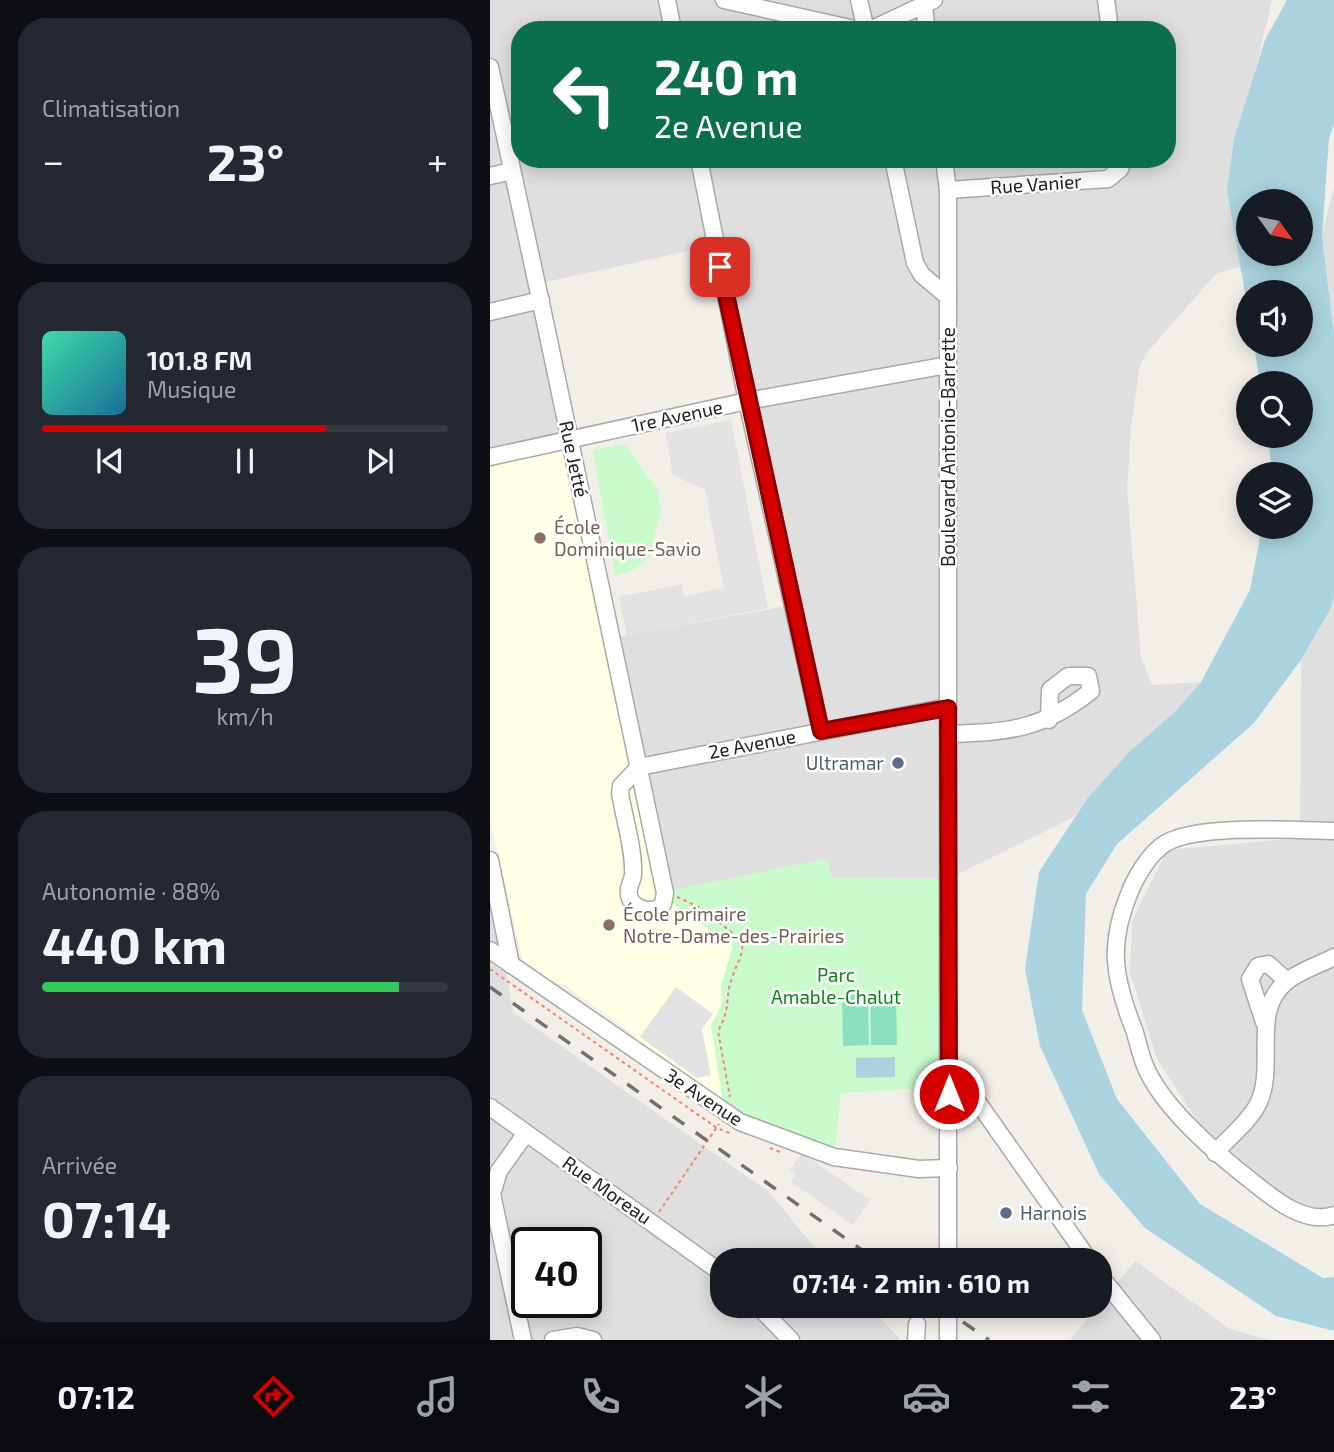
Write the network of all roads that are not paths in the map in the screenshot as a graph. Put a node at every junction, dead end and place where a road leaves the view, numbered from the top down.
1 (667, 0) edge
2 (724, 0) edge
3 (859, 0) edge
4 (1106, 0) edge
5 (927, 2) edge
6 (671, 21) edge
7 (818, 21) edge
8 (865, 21) edge
9 (887, 21) edge
10 (927, 21) edge
11 (1109, 21) edge
12 (490, 67) edge
13 (511, 162) edge
14 (512, 168) edge
15 (701, 168) edge
16 (895, 168) edge
17 (945, 168) edge
18 (1118, 168) edge
19 (513, 171) junction
20 (490, 176) edge
21 (948, 190) junction
22 (947, 297) junction
23 (541, 300) junction
24 (490, 312) edge
25 (948, 365) junction
26 (747, 401) junction
27 (570, 438) junction
28 (490, 457) edge
29 (948, 708) junction
30 (1049, 720) dead end
31 (821, 731) junction
32 (948, 734) junction
33 (639, 767) junction
34 (1334, 831) edge
35 (490, 860) edge
36 (490, 950) edge
37 (1334, 957) edge
38 (511, 965) junction
39 (1287, 981) junction
40 (1266, 1031) junction
41 (949, 1094) junction
42 (490, 1107) edge
43 (526, 1133) junction
44 (1215, 1153) junction
45 (948, 1168) junction
46 (1334, 1215) edge
47 (948, 1248) edge
48 (1081, 1248) edge
49 (710, 1264) edge
50 (1112, 1291) edge
51 (770, 1318) edge
52 (948, 1318) edge
53 (523, 1340) edge
54 (552, 1340) edge
55 (593, 1340) edge
56 (792, 1340) edge
57 (948, 1340) edge
58 (1152, 1340) edge

1 - 6 street
2 - 7 street
3 - 8 street
4 - 11 street
5 - 9 street
5 - 10 street
12 - 13 street, Rue Jetté
14 - 19 street, Rue Jetté
15 - 26 street
16 - 22 street
17 - 21 street, Boulevard Antonio-Barrette
18 - 21 street, Rue Vanier
19 - 20 street
19 - 23 street, Rue Jetté
21 - 22 street, Boulevard Antonio-Barrette
22 - 25 street, Boulevard Antonio-Barrette
23 - 24 street
23 - 27 street, Rue Jetté
25 - 26 street, 1re Avenue
25 - 29 street, Boulevard Antonio-Barrette
26 - 27 street, 1re Avenue
26 - 31 street
27 - 28 street, 1re Avenue
27 - 33 street, Rue Jetté
29 - 31 street, 2e Avenue
29 - 32 street, Boulevard Antonio-Barrette
30 - 32 street
31 - 33 street, 2e Avenue
32 - 41 street, Boulevard Antonio-Barrette
33 - 33 street, Rue Jetté
34 - 44 street
35 - 38 street
36 - 38 street, 3e Avenue
37 - 39 street
38 - 45 street, 3e Avenue
39 - 40 street
39 - 40 street
40 - 44 street
41 - 45 street, Boulevard Antonio-Barrette
41 - 48 street
42 - 43 street, Rue Moreau
43 - 49 street, Rue Moreau
43 - 53 street
44 - 46 street
45 - 47 street, Boulevard Antonio-Barrette
50 - 58 street
51 - 56 street
52 - 57 street
54 - 55 street

